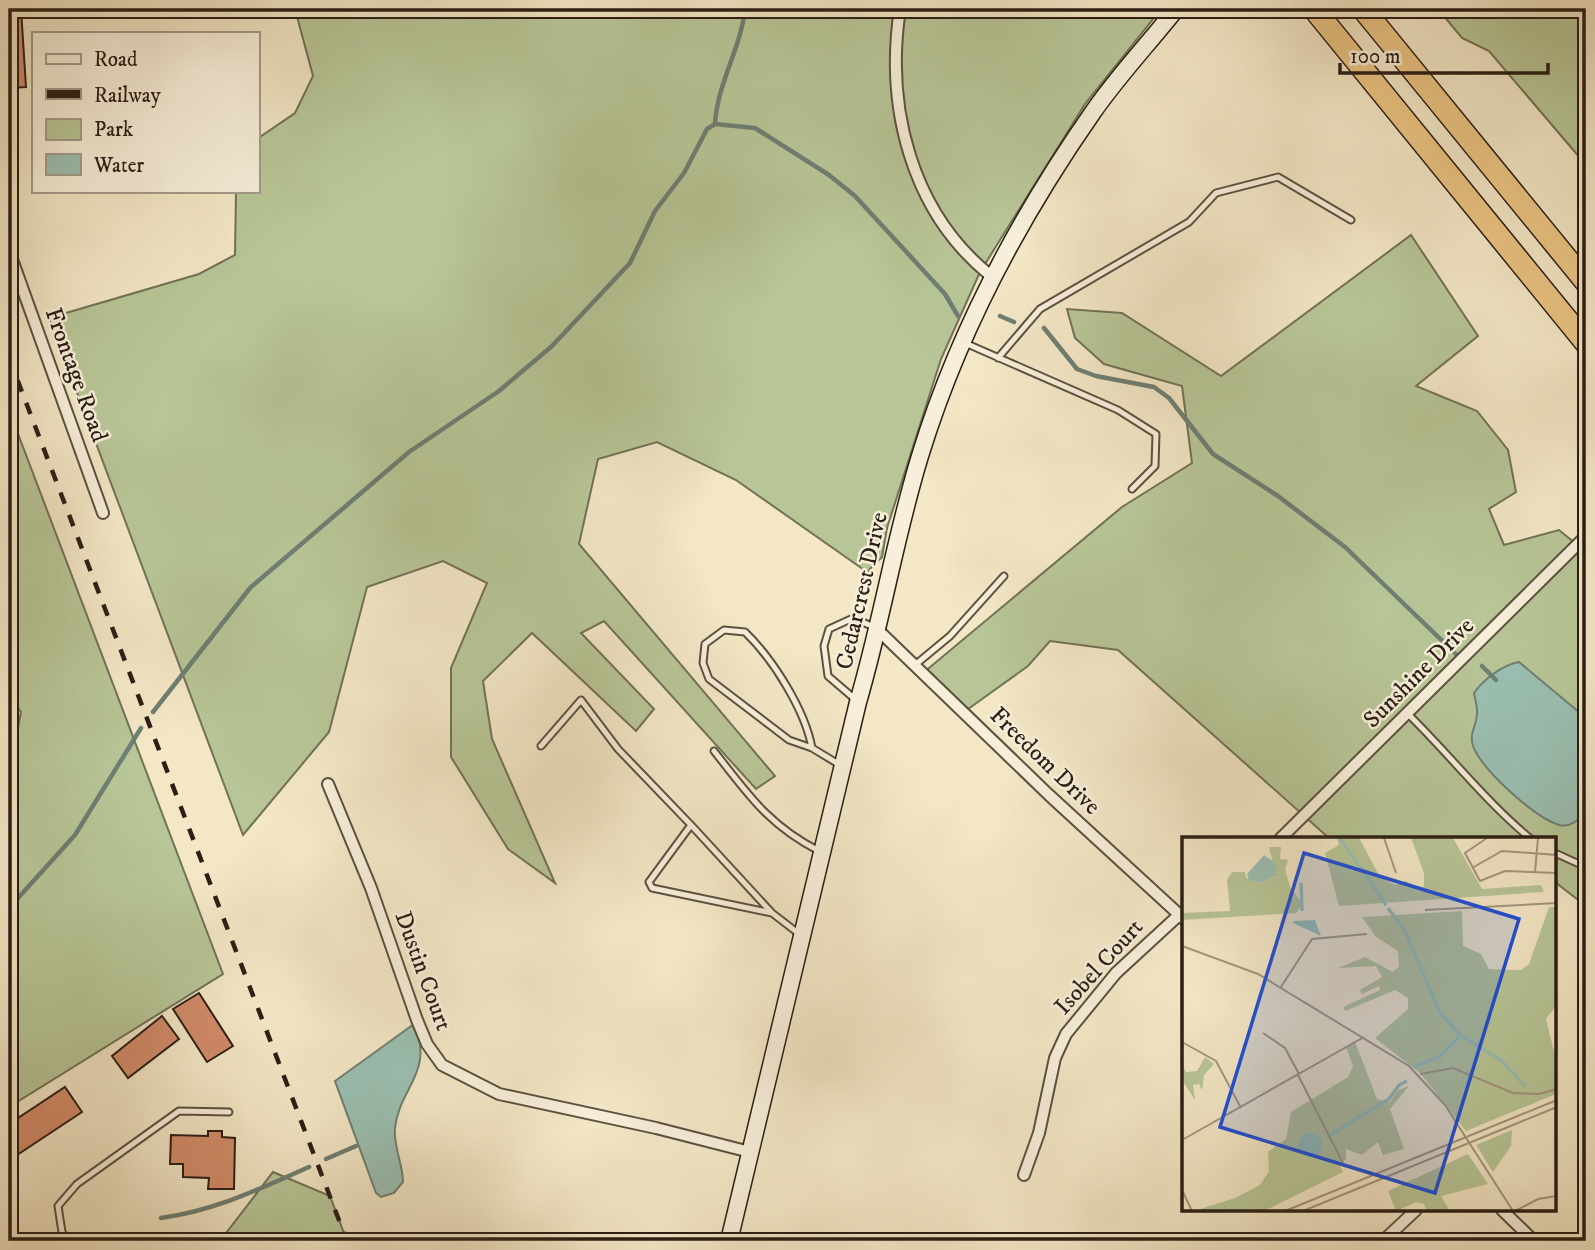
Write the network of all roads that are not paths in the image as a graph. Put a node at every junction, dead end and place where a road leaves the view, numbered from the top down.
1 (900, 9) edge
2 (1176, 9) edge
3 (1314, 9) edge
4 (1363, 9) edge
5 (1351, 220) dead end
6 (9, 251) edge
7 (991, 276) junction
8 (1586, 282) edge
9 (962, 342) junction
10 (1586, 343) edge
11 (998, 359) junction
12 (1132, 489) dead end
13 (103, 513) dead end
14 (1586, 536) edge
15 (1004, 576) dead end
16 (879, 631) junction
17 (915, 665) junction
18 (858, 702) junction
19 (1408, 714) junction
20 (541, 746) dead end
21 (812, 748) junction
22 (714, 751) dead end
23 (843, 766) junction
24 (328, 784) dead end
25 (691, 825) junction
26 (1282, 837) edge
27 (1529, 837) edge
28 (822, 852) junction
29 (1556, 853) edge
30 (1586, 864) edge
31 (772, 913) junction
32 (1181, 917) edge
33 (801, 935) junction
34 (229, 1112) dead end
35 (750, 1152) junction
36 (1024, 1175) dead end
37 (1414, 1212) edge
38 (1504, 1212) edge
39 (68, 1241) edge
40 (729, 1241) edge
41 (1383, 1241) edge
42 (1534, 1241) edge

1 - 7 street
2 - 7 street, Cedarcrest Drive
3 - 10 highway
4 - 8 highway
5 - 11 lane
6 - 13 street, Frontage Road
7 - 9 street, Cedarcrest Drive
9 - 11 lane
9 - 16 street, Cedarcrest Drive
11 - 12 lane
14 - 19 street, Sunshine Drive
15 - 17 lane
16 - 17 street, Freedom Drive
16 - 18 street, Cedarcrest Drive
16 - 18 lane
17 - 32 street, Freedom Drive
18 - 23 street, Cedarcrest Drive
19 - 26 street, Sunshine Drive
19 - 27 lane
20 - 25 lane
21 - 21 lane
21 - 23 lane
22 - 28 lane
23 - 28 street, Cedarcrest Drive
24 - 35 street, Dustin Court
25 - 31 lane
25 - 31 lane
28 - 33 street, Cedarcrest Drive
29 - 30 lane
31 - 33 lane
32 - 36 street, Isobel Court
33 - 35 street, Cedarcrest Drive
34 - 39 lane
35 - 40 street, Cedarcrest Drive
37 - 41 street
38 - 42 street

